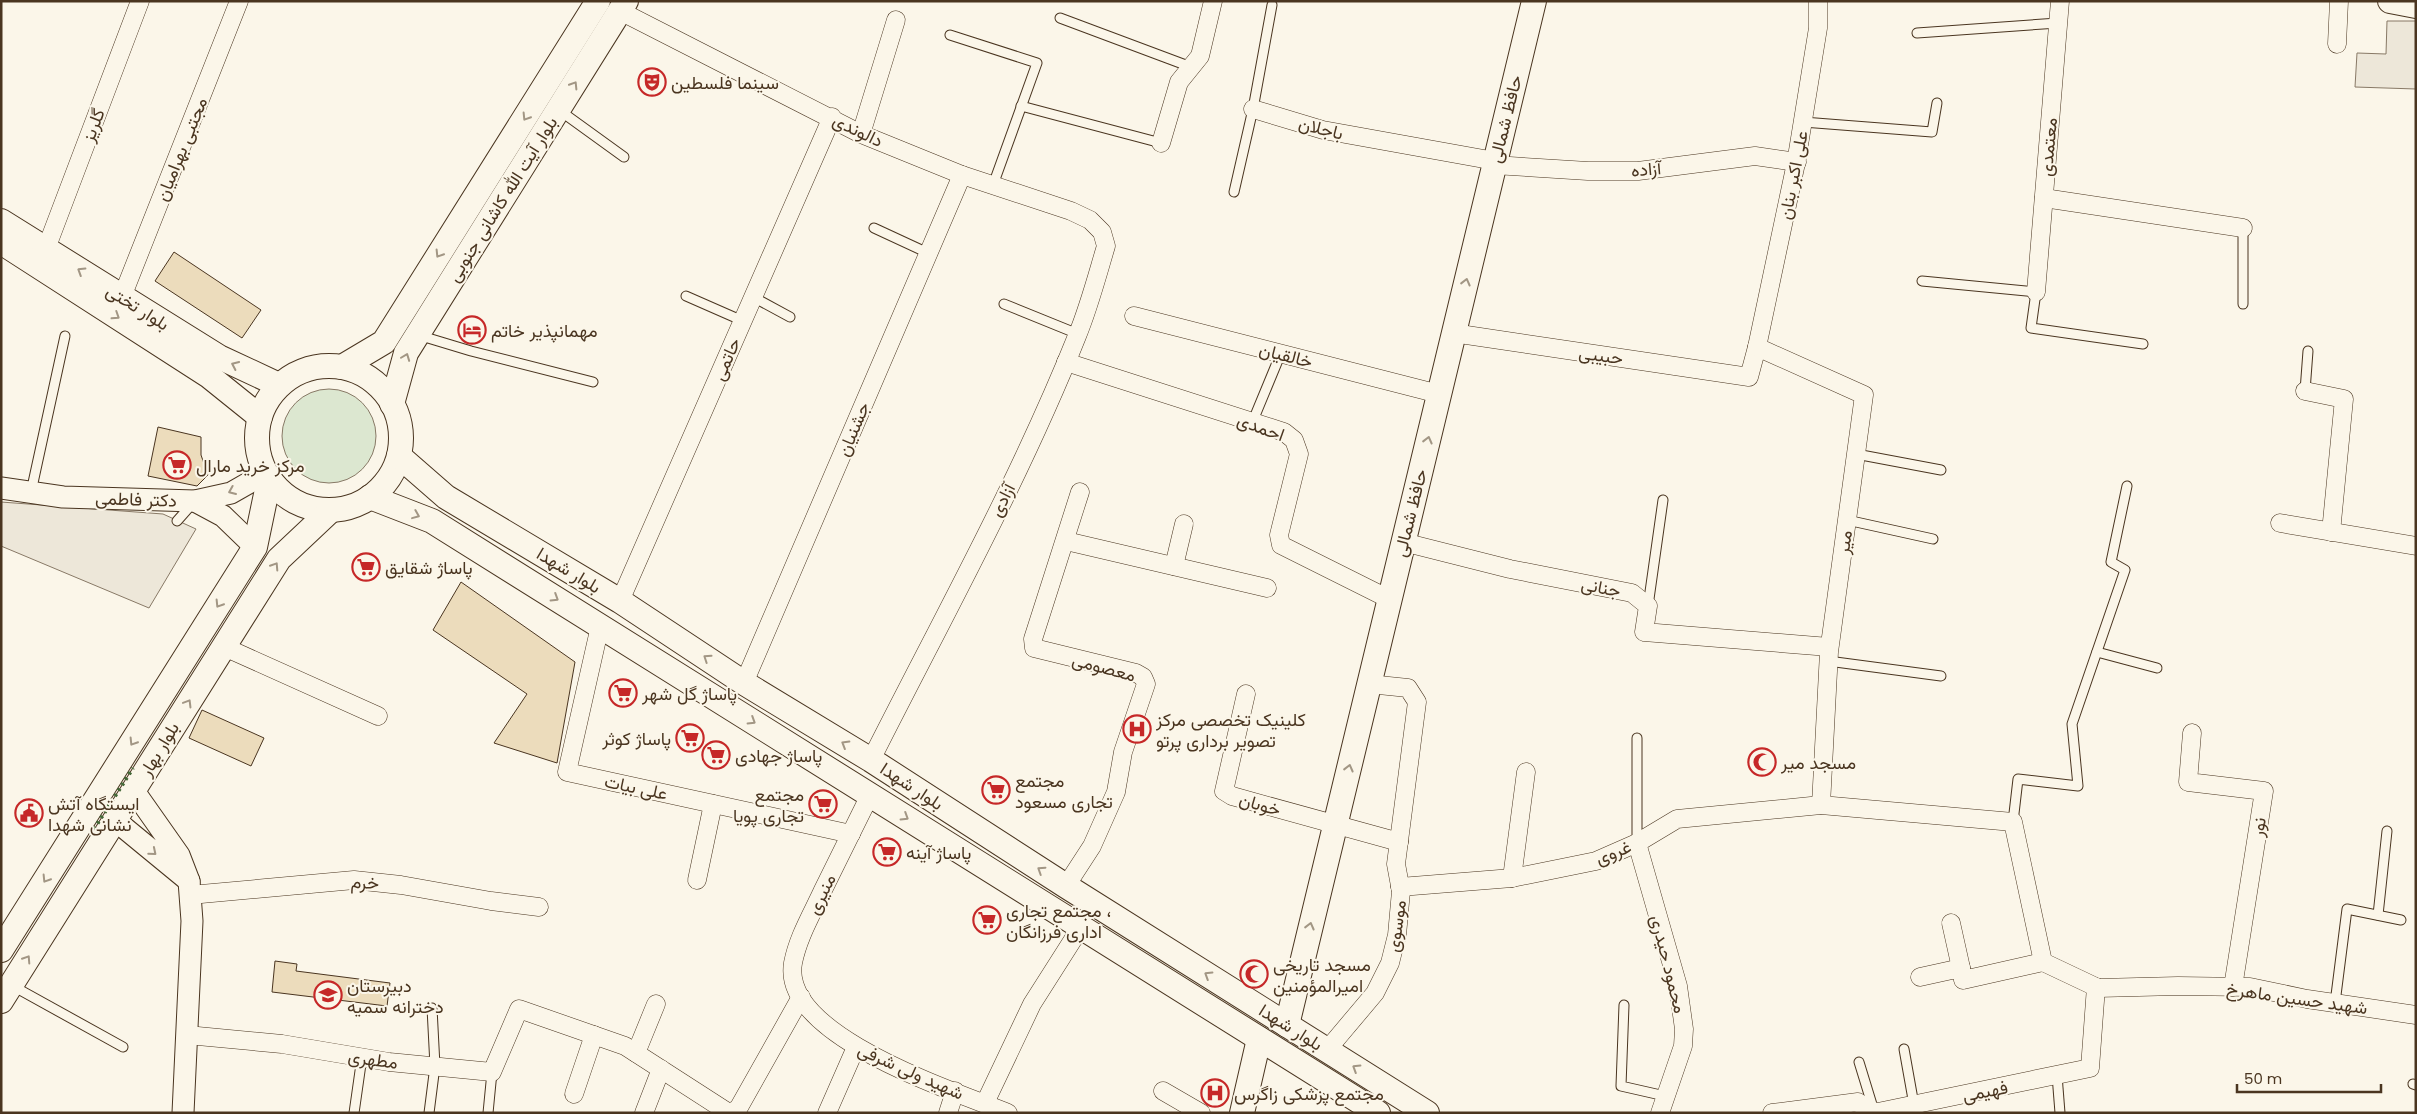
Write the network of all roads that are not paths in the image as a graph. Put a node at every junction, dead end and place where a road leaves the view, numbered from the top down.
1 (140, 1) edge
2 (240, 1) edge
3 (598, 1) edge
4 (1213, 1) edge
5 (1534, 1) edge
6 (1818, 1) edge
7 (2060, 1) edge
8 (2339, 1) edge
9 (2390, 1) edge
10 (1272, 5) dead end
11 (623, 6) edge
12 (2416, 6) edge
13 (1060, 18) dead end
14 (896, 20) dead end
15 (2058, 23) junction
16 (1917, 33) dead end
17 (950, 35) dead end
18 (2337, 44) dead end
19 (1191, 67) junction
20 (1938, 104) dead end
21 (1021, 106) junction
22 (559, 110) junction
23 (1253, 110) junction
24 (832, 117) junction
25 (1803, 122) junction
26 (862, 134) junction
27 (1161, 144) joint
28 (624, 156) dead end
29 (1796, 162) junction
30 (1495, 163) junction
31 (962, 175) junction
32 (993, 185) junction
33 (1234, 192) dead end
34 (2044, 198) junction
35 (1, 221) edge
36 (874, 228) dead end
37 (2243, 228) joint
38 (1102, 232) joint
39 (1, 242) edge
40 (46, 249) junction
41 (928, 253) junction
42 (1922, 281) dead end
43 (2036, 292) junction
44 (686, 296) dead end
45 (122, 297) junction
46 (753, 297) junction
47 (1004, 304) dead end
48 (2243, 304) dead end
49 (1134, 316) dead end
50 (790, 317) dead end
51 (743, 321) junction
52 (1454, 333) junction
53 (1078, 334) junction
54 (418, 335) junction
55 (65, 336) dead end
56 (2143, 344) dead end
57 (1757, 347) junction
58 (2308, 351) dead end
59 (1281, 354) junction
60 (1066, 362) junction
61 (342, 367) junction
62 (1749, 377) joint
63 (593, 382) dead end
64 (280, 385) junction
65 (2305, 391) joint
66 (1439, 394) junction
67 (392, 404) junction
68 (260, 417) junction
69 (1252, 423) junction
70 (1856, 454) junction
71 (399, 456) junction
72 (1941, 470) dead end
73 (268, 476) junction
74 (2127, 486) dead end
75 (1, 488) edge
76 (30, 492) junction
77 (1080, 492) dead end
78 (370, 497) junction
79 (1663, 500) dead end
80 (195, 502) junction
81 (331, 510) junction
82 (177, 520) dead end
83 (1847, 520) junction
84 (2280, 523) dead end
85 (1184, 524) dead end
86 (2331, 532) junction
87 (1934, 539) dead end
88 (1066, 540) junction
89 (1403, 542) junction
90 (2416, 546) edge
91 (255, 547) junction
92 (1174, 566) junction
93 (1267, 588) dead end
94 (1389, 599) junction
95 (620, 601) junction
96 (1648, 606) junction
97 (600, 626) junction
98 (222, 646) junction
99 (2097, 652) junction
100 (1829, 654) junction
101 (2156, 668) dead end
102 (1941, 676) dead end
103 (744, 682) junction
104 (1369, 684) junction
105 (1246, 694) dead end
106 (378, 716) dead end
107 (2192, 733) dead end
108 (1637, 738) dead end
109 (871, 760) junction
110 (1526, 772) dead end
111 (134, 791) junction
112 (870, 795) junction
113 (713, 804) junction
114 (1821, 805) junction
115 (116, 821) junction
116 (2013, 822) junction
117 (1335, 825) junction
118 (2387, 831) dead end
119 (851, 834) junction
120 (1399, 842) junction
121 (1637, 843) junction
122 (1512, 878) junction
123 (697, 880) dead end
124 (1066, 886) junction
125 (1400, 887) junction
126 (189, 888) junction
127 (538, 907) dead end
128 (2378, 915) junction
129 (2401, 920) dead end
130 (1951, 923) dead end
131 (1081, 927) junction
132 (1, 950) edge
133 (2043, 962) junction
134 (1960, 968) junction
135 (1920, 977) dead end
136 (2096, 987) junction
137 (2233, 987) junction
138 (6, 993) edge
139 (800, 997) junction
140 (2335, 1003) junction
141 (656, 1004) dead end
142 (1624, 1005) dead end
143 (432, 1008) dead end
144 (2416, 1015) edge
145 (1287, 1025) junction
146 (594, 1035) junction
147 (186, 1036) junction
148 (1259, 1039) junction
149 (123, 1047) dead end
150 (856, 1047) junction
151 (1904, 1049) dead end
152 (1327, 1050) junction
153 (636, 1053) junction
154 (362, 1057) junction
155 (1859, 1062) dead end
156 (435, 1066) junction
157 (662, 1069) junction
158 (492, 1072) junction
159 (2057, 1075) junction
160 (955, 1091) junction
161 (1163, 1091) dead end
162 (574, 1094) dead end
163 (1665, 1096) junction
164 (985, 1104) junction
165 (1914, 1105) junction
166 (1869, 1112) edge
167 (183, 1113) edge
168 (354, 1113) edge
169 (429, 1113) edge
170 (488, 1113) edge
171 (644, 1113) edge
172 (729, 1113) edge
173 (827, 1113) edge
174 (948, 1113) edge
175 (1008, 1113) edge
176 (1201, 1113) edge
177 (1242, 1113) edge
178 (1378, 1113) edge
179 (1427, 1113) edge
180 (1660, 1113) edge
181 (1772, 1113) edge
182 (2060, 1113) edge

1 - 40 street, گلریز
2 - 45 street, مجتبی بهرامیان
3 -> 61 main road, بلوار آیت الله کاشانی جنوبی
4 - 19 street
5 - 30 main road, حافظ شمالی
6 - 25 street, علی اکبر بنان
7 - 15 street, معتمدی
8 - 18 street
9 - 12 main road
10 - 23 lane
22 -> 11 main road, بلوار آیت الله کاشانی جنوبی
11 - 24 street, دالوندی
13 - 19 lane
14 - 26 street
15 - 16 lane
15 - 34 street, معتمدی
17 - 21 lane
19 - 27 street
20 - 25 lane
21 - 27 lane
21 - 32 lane
22 - 28 lane
22 - 54 main road, بلوار آیت الله کاشانی جنوبی
23 - 30 street, باجلان
23 - 33 lane
24 - 26 street, دالوندی
24 - 46 street, حاتمی
25 - 29 street, علی اکبر بنان
26 - 31 street, دالوندی
29 - 30 street, آزاده
29 - 57 street, علی اکبر بنان
52 -> 30 main road, حافظ شمالی
31 - 32 street, دالوندی
31 - 41 street, جشنیان
32 - 38 street, دالوندی
34 - 37 street
34 - 43 street, معتمدی
35 - 40 main road, بلوار تختی
36 - 41 lane
37 - 48 lane
38 - 53 street, آزادی
39 -> 68 main road, بلوار تختی
45 -> 40 main road, بلوار تختی
41 - 103 street, جشنیان
42 - 43 lane
43 - 56 lane
44 - 51 lane
64 -> 45 main road, بلوار تختی
46 - 50 lane
46 - 51 street, حاتمی
47 - 53 lane
49 - 59 street, خالقیان
51 - 95 street, حاتمی
52 - 62 street, حبیبی
52 - 66 main road, حافظ شمالی
53 - 60 street, آزادی
54 - 63 lane
67 -> 54 main road, بلوار آیت الله کاشانی جنوبی
55 - 76 lane
57 - 62 street, علی اکبر بنان
57 - 70 street, میر
58 - 65 lane
59 - 66 street, خالقیان
59 - 69 lane
60 - 69 street, احمدی
60 - 109 street, آزادی
61 - 64 main road
61 - 67 main road
64 - 68 main road
65 - 86 street
89 -> 66 main road, حافظ شمالی
67 - 71 main road
68 - 73 main road
69 - 94 street, احمدی
70 - 72 lane
70 - 83 street, میر
71 - 78 main road
71 - 95 main road, بلوار شهدا
73 -> 80 street, دکتر فاطمی
73 - 81 main road
73 - 91 main road, بلوار بهار
74 - 99 lane
75 - 76 street, دکتر فاطمی
76 - 80 street, دکتر فاطمی
77 - 88 street, معصومی
78 - 81 main road
78 -> 97 main road, بلوار شهدا
79 - 96 lane
80 - 82 lane
80 - 91 street
98 -> 81 main road, بلوار بهار
83 - 87 lane
83 - 100 street, میر
84 - 86 street
85 - 92 street
86 - 90 street
88 - 92 street
88 - 124 street, معصومی
89 - 94 main road, حافظ شمالی
89 - 96 street, جنانی
91 -> 132 main road, بلوار بهار
92 - 93 street
94 - 104 main road, حافظ شمالی
103 -> 95 main road, بلوار شهدا
96 - 100 street
97 -> 112 main road, بلوار شهدا
97 - 113 street, علی بیات
98 - 106 street
111 -> 98 main road, بلوار بهار
99 - 101 lane
99 - 116 lane
100 - 102 lane
100 - 114 street, میر
109 -> 103 main road, بلوار شهدا
117 -> 104 main road, حافظ شمالی
104 - 120 street, موسوی
105 - 117 street, خوبان
107 - 137 street, نور
108 - 121 lane
124 -> 109 main road, بلوار شهدا
110 - 122 street
111 - 115 main road, بلوار بهار
111 - 126 street
112 - 119 street, منیری
112 -> 131 main road, بلوار شهدا
113 - 119 street, علی بیات
113 - 123 street
114 - 116 street
114 - 121 street, غروی
115 -> 126 street
138 -> 115 main road, بلوار بهار
116 - 133 street
117 - 120 street
145 -> 117 main road, حافظ شمالی
118 - 128 lane
119 - 139 street, منیری
120 - 125 street, موسوی
121 - 122 street, غروی
121 - 163 street, محمود حیدری
122 - 125 street, غروی
145 -> 124 main road, بلوار شهدا
125 - 152 street, موسوی
126 - 127 street, خرم
126 - 147 street
128 - 129 lane
128 - 140 lane
130 - 134 street
131 - 148 main road, بلوار شهدا
131 - 164 street
133 - 134 street
133 - 136 street
134 - 135 street
136 - 137 street, شهید حسین ماهرخ
136 - 159 street, فهیمی
137 - 140 street, شهید حسین ماهرخ
138 - 149 lane
139 - 150 street, شهید ولی شرفی
139 - 172 street
140 - 144 street, شهید حسین ماهرخ
141 - 153 street
142 - 163 lane
143 - 156 lane
145 - 148 main road
145 - 152 main road, بلوار شهدا
146 - 153 street
146 - 158 street
146 - 162 street
147 - 154 street, مطهری
147 - 167 street
148 - 177 main road
148 - 178 main road, بلوار شهدا
150 - 160 street, شهید ولی شرفی
150 - 173 street
151 - 165 lane
179 -> 152 main road, بلوار شهدا
153 - 157 street
154 - 156 street, مطهری
154 - 168 lane
155 - 166 lane
156 - 158 street, مطهری
156 - 169 lane
157 - 171 street
157 - 172 street
158 - 170 lane
159 - 165 street, فهیمی
159 - 182 lane
160 - 164 street, شهید ولی شرفی
160 - 174 street
161 - 176 street
163 - 180 street, محمود حیدری
164 - 175 street, شهید ولی شرفی
165 - 166 street, فهیمی
166 - 181 street, فهیمی

